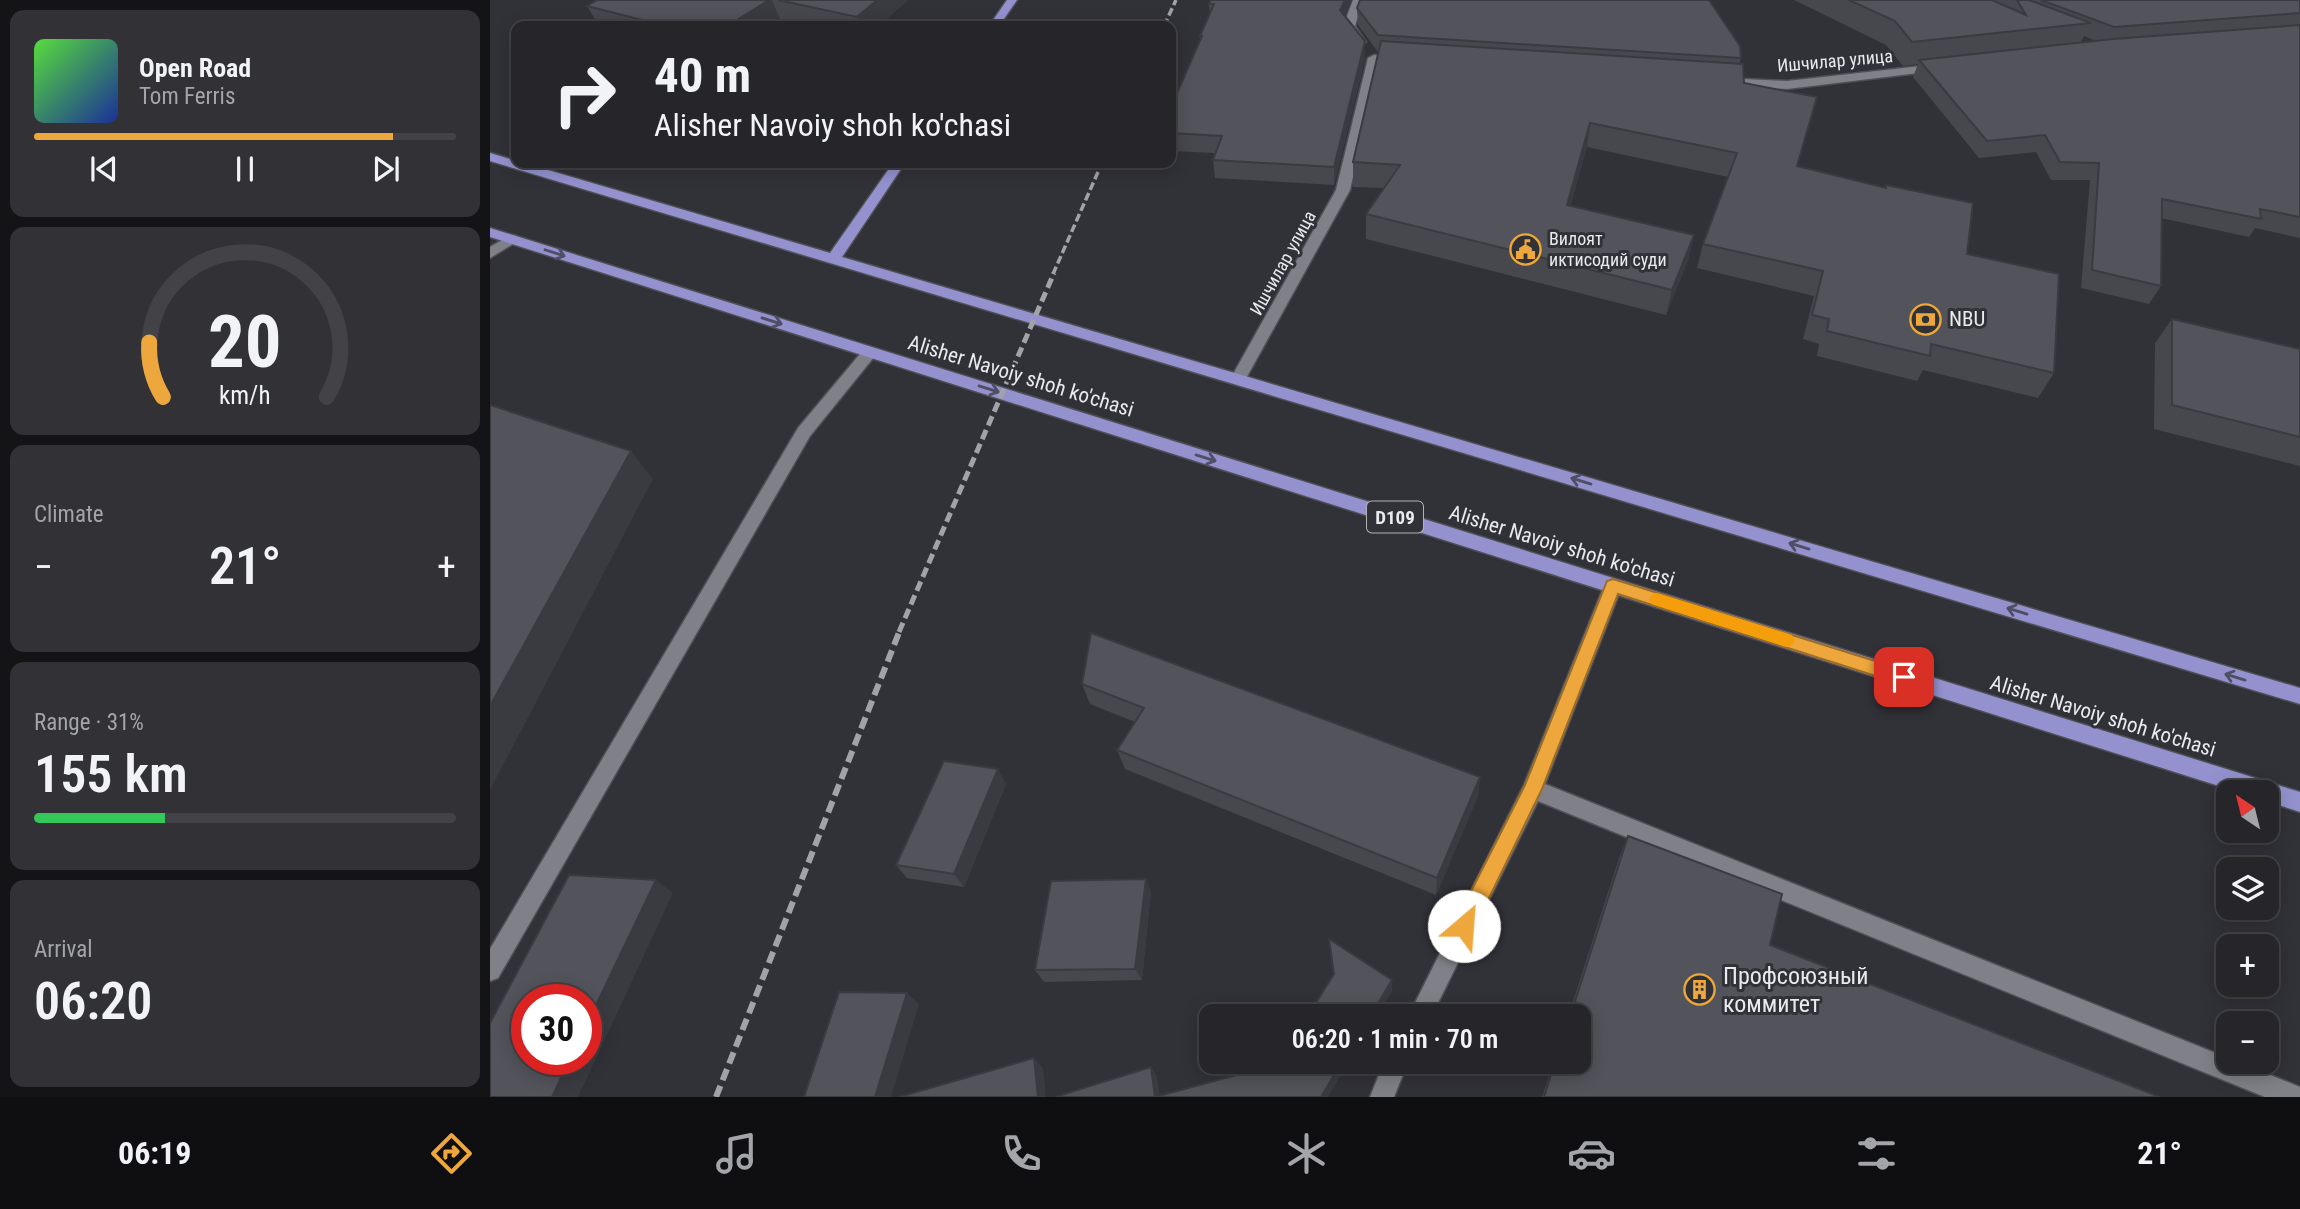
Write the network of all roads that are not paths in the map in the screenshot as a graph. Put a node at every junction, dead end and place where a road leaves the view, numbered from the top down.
1 (1012, 0) edge
2 (1358, 0) edge
3 (997, 21) edge
4 (1374, 58) junction
5 (1414, 61) edge
6 (1958, 66) edge
7 (1710, 81) edge
8 (490, 157) edge
9 (511, 163) edge
10 (527, 168) edge
11 (897, 168) edge
12 (490, 232) edge
13 (511, 239) junction
14 (490, 254) edge
15 (833, 259) junction
16 (870, 352) junction
17 (1239, 378) junction
18 (1613, 586) junction
19 (2300, 696) edge
20 (1533, 789) junction
21 (2300, 802) edge
22 (490, 970) edge
23 (1426, 1004) edge
24 (1391, 1074) edge
25 (1382, 1097) edge
26 (2295, 1097) edge

1 - 3 main road
2 - 4 street
4 - 5 street
4 - 17 street, Ишчилар улица
6 - 7 street, Ишчилар улица
8 - 9 main road
10 - 15 main road
11 - 15 main road
12 - 13 main road, Alisher Navoiy shoh ko'chasi / D109
13 - 14 street
13 -> 16 main road, Alisher Navoiy shoh ko'chasi / D109
15 - 17 main road
16 -> 18 main road, Alisher Navoiy shoh ko'chasi / D109
16 - 22 street
19 -> 17 main road
18 - 20 street
18 - 21 main road, Alisher Navoiy shoh ko'chasi / D109
20 - 23 street
20 - 26 street
24 - 25 street

